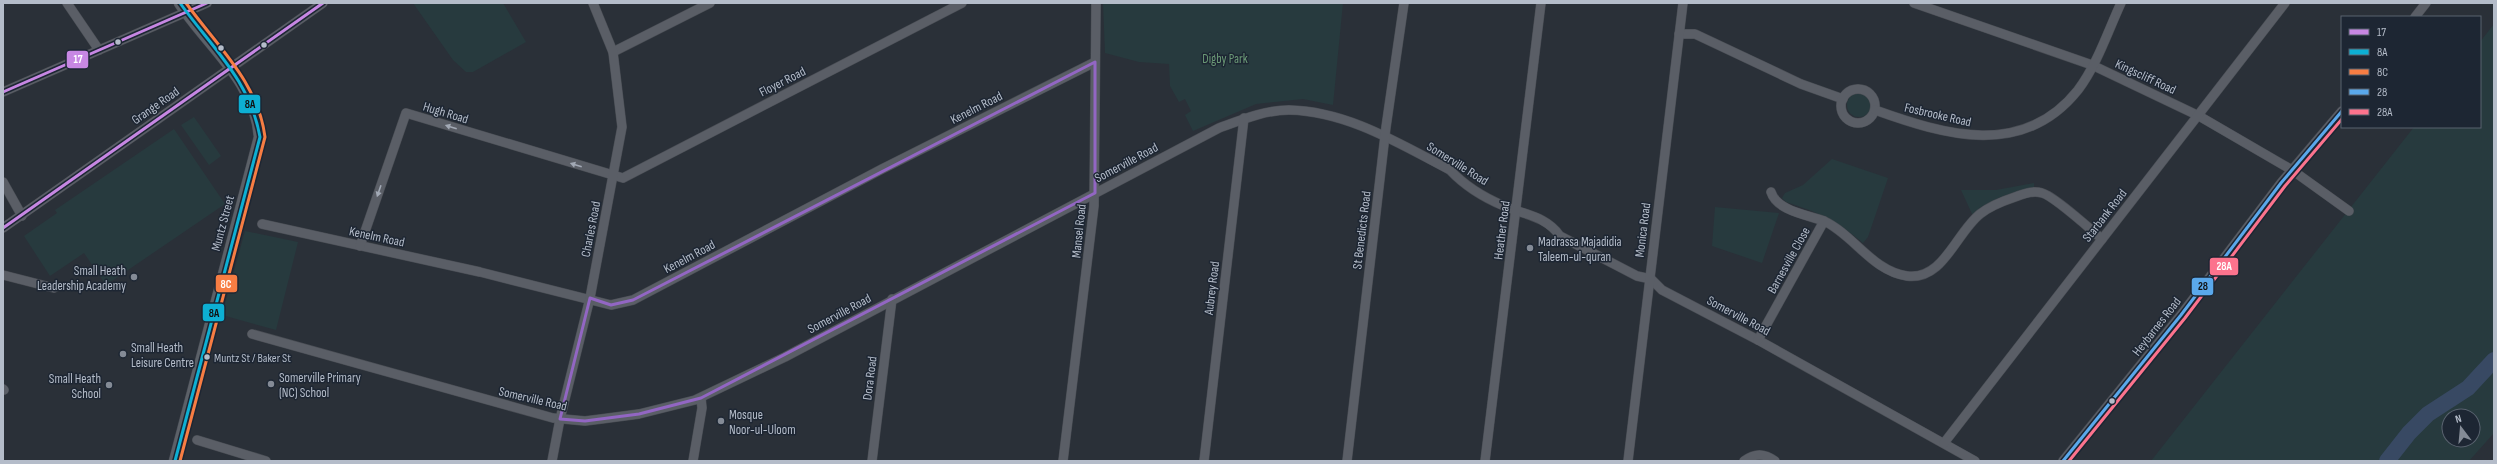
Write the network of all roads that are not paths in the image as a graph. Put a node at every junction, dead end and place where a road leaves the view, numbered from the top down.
1 (67, 3) edge
2 (207, 3) edge
3 (323, 3) edge
4 (593, 3) edge
5 (962, 3) edge
6 (1096, 3) edge
7 (1404, 3) edge
8 (1541, 3) edge
9 (1684, 3) edge
10 (1914, 3) edge
11 (2121, 3) edge
12 (2285, 3) edge
13 (2426, 3) edge
14 (705, 4) edge
15 (183, 7) edge
16 (2416, 16) edge
17 (1679, 34) junction
18 (99, 50) junction
19 (613, 52) junction
20 (1096, 62) junction
21 (2092, 65) junction
22 (231, 66) junction
23 (3, 92) edge
24 (1843, 99) junction
25 (1875, 110) junction
26 (2341, 113) edge
27 (2198, 116) junction
28 (1244, 118) junction
29 (1386, 136) junction
30 (2292, 170) junction
31 (613, 176) junction
32 (3, 182) edge
33 (1772, 192) dead end
34 (1094, 193) junction
35 (1517, 209) junction
36 (2349, 211) dead end
37 (22, 216) junction
38 (1824, 221) junction
39 (262, 224) dead end
40 (3, 228) edge
41 (2102, 239) junction
42 (360, 246) junction
43 (3, 275) edge
44 (1651, 279) junction
45 (54, 288) dead end
46 (590, 298) junction
47 (892, 299) junction
48 (252, 334) dead end
49 (1758, 340) junction
50 (701, 398) junction
51 (560, 419) junction
52 (197, 440) dead end
53 (1944, 443) junction
54 (175, 461) edge
55 (266, 461) edge
56 (552, 461) edge
57 (693, 461) edge
58 (872, 461) edge
59 (1063, 461) edge
60 (1204, 461) edge
61 (1347, 461) edge
62 (1485, 461) edge
63 (1628, 461) edge
64 (1744, 461) edge
65 (1775, 461) edge
66 (1975, 461) edge
67 (2062, 461) edge

1 - 18 street
2 - 15 street
3 - 22 street, Grange Road
4 - 19 street, Charles Road
5 - 31 street, Floyer Road
6 - 20 street, Mansel Road
7 - 29 street, St Benedicts Road
8 - 35 street, Heather Road
9 - 17 street, Monica Road
10 - 21 street, Kingscliff Road
11 - 21 street, Fosbrooke Road
12 - 27 street, Starbank Road
13 - 16 street
14 - 19 street
15 - 18 street
15 - 22 main road, Muntz Street
17 - 24 street
17 - 44 street, Monica Road
18 - 23 street
19 - 31 street, Charles Road
20 - 34 street, Mansel Road
20 - 46 street, Kenelm Road
21 - 25 street, Fosbrooke Road
21 - 27 street, Kingscliff Road
22 - 37 street, Grange Road
22 - 54 main road, Muntz Street
24 - 25 street
24 - 25 street
26 - 30 street, Heybarnes Road
27 - 30 street, Kingscliff Road
27 - 41 street, Starbank Road
28 - 29 street, Somerville Road
28 - 34 street, Somerville Road
28 - 60 street, Aubrey Road
29 - 35 street, Somerville Road
29 - 61 street, St Benedicts Road
30 - 36 street, Kingscliff Road
30 - 67 street, Heybarnes Road
31 -> 42 street, Hugh Road
31 - 46 street, Charles Road
32 - 37 street
33 - 38 street
34 - 47 street, Somerville Road
34 - 59 street, Mansel Road
35 - 44 street, Somerville Road
35 - 62 street, Heather Road
37 - 40 street, Grange Road
38 - 41 street, Barnesville Close
38 - 49 street, Barnesville Close
39 - 42 street, Kenelm Road
41 - 53 street, Starbank Road
42 - 46 street, Kenelm Road
43 - 45 street
44 - 49 street, Somerville Road
44 - 63 street, Monica Road
46 - 51 street, Charles Road
47 - 50 street, Somerville Road
47 - 58 street, Dora Road
48 - 51 street, Somerville Road
49 - 53 street, Somerville Road
50 - 51 street, Somerville Road
50 - 57 street
51 - 56 street, Charles Road
52 - 55 street
53 - 66 street, Somerville Road
64 - 65 street

